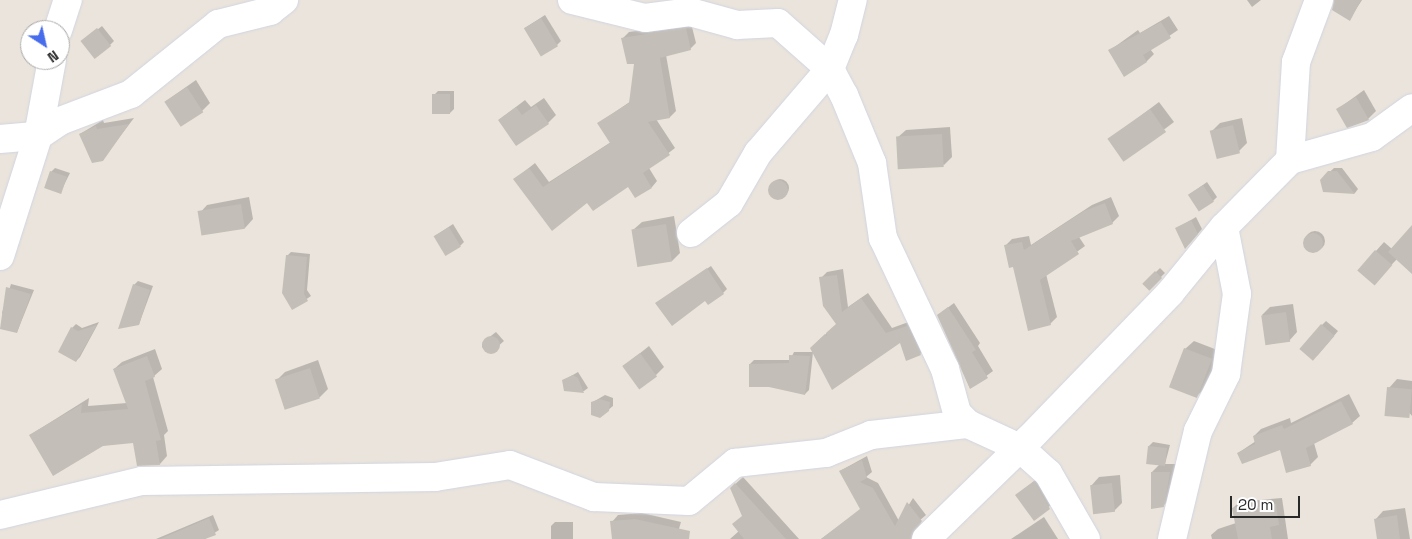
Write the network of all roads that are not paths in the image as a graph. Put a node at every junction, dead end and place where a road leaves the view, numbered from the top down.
1 (68, 0) edge
2 (284, 0) edge
3 (572, 0) edge
4 (853, 0) edge
5 (1318, 0) edge
6 (61, 20) edge
7 (50, 70) edge
8 (830, 70) junction
9 (1412, 108) edge
10 (38, 136) junction
11 (0, 139) edge
12 (1290, 160) junction
13 (1224, 227) junction
14 (691, 233) dead end
15 (0, 256) edge
16 (968, 424) junction
17 (1020, 448) junction
18 (0, 515) edge
19 (926, 539) edge
20 (1086, 539) edge
21 (1172, 539) edge

1 - 6 street
2 - 10 street
3 - 8 street
4 - 8 street
5 - 12 street
7 - 10 street
8 - 14 street
8 - 16 street
9 - 12 street
10 - 11 street
10 - 15 street
12 - 13 street
13 - 17 street
13 - 21 street
16 - 17 street
16 - 18 street
17 - 19 street
17 - 20 street

